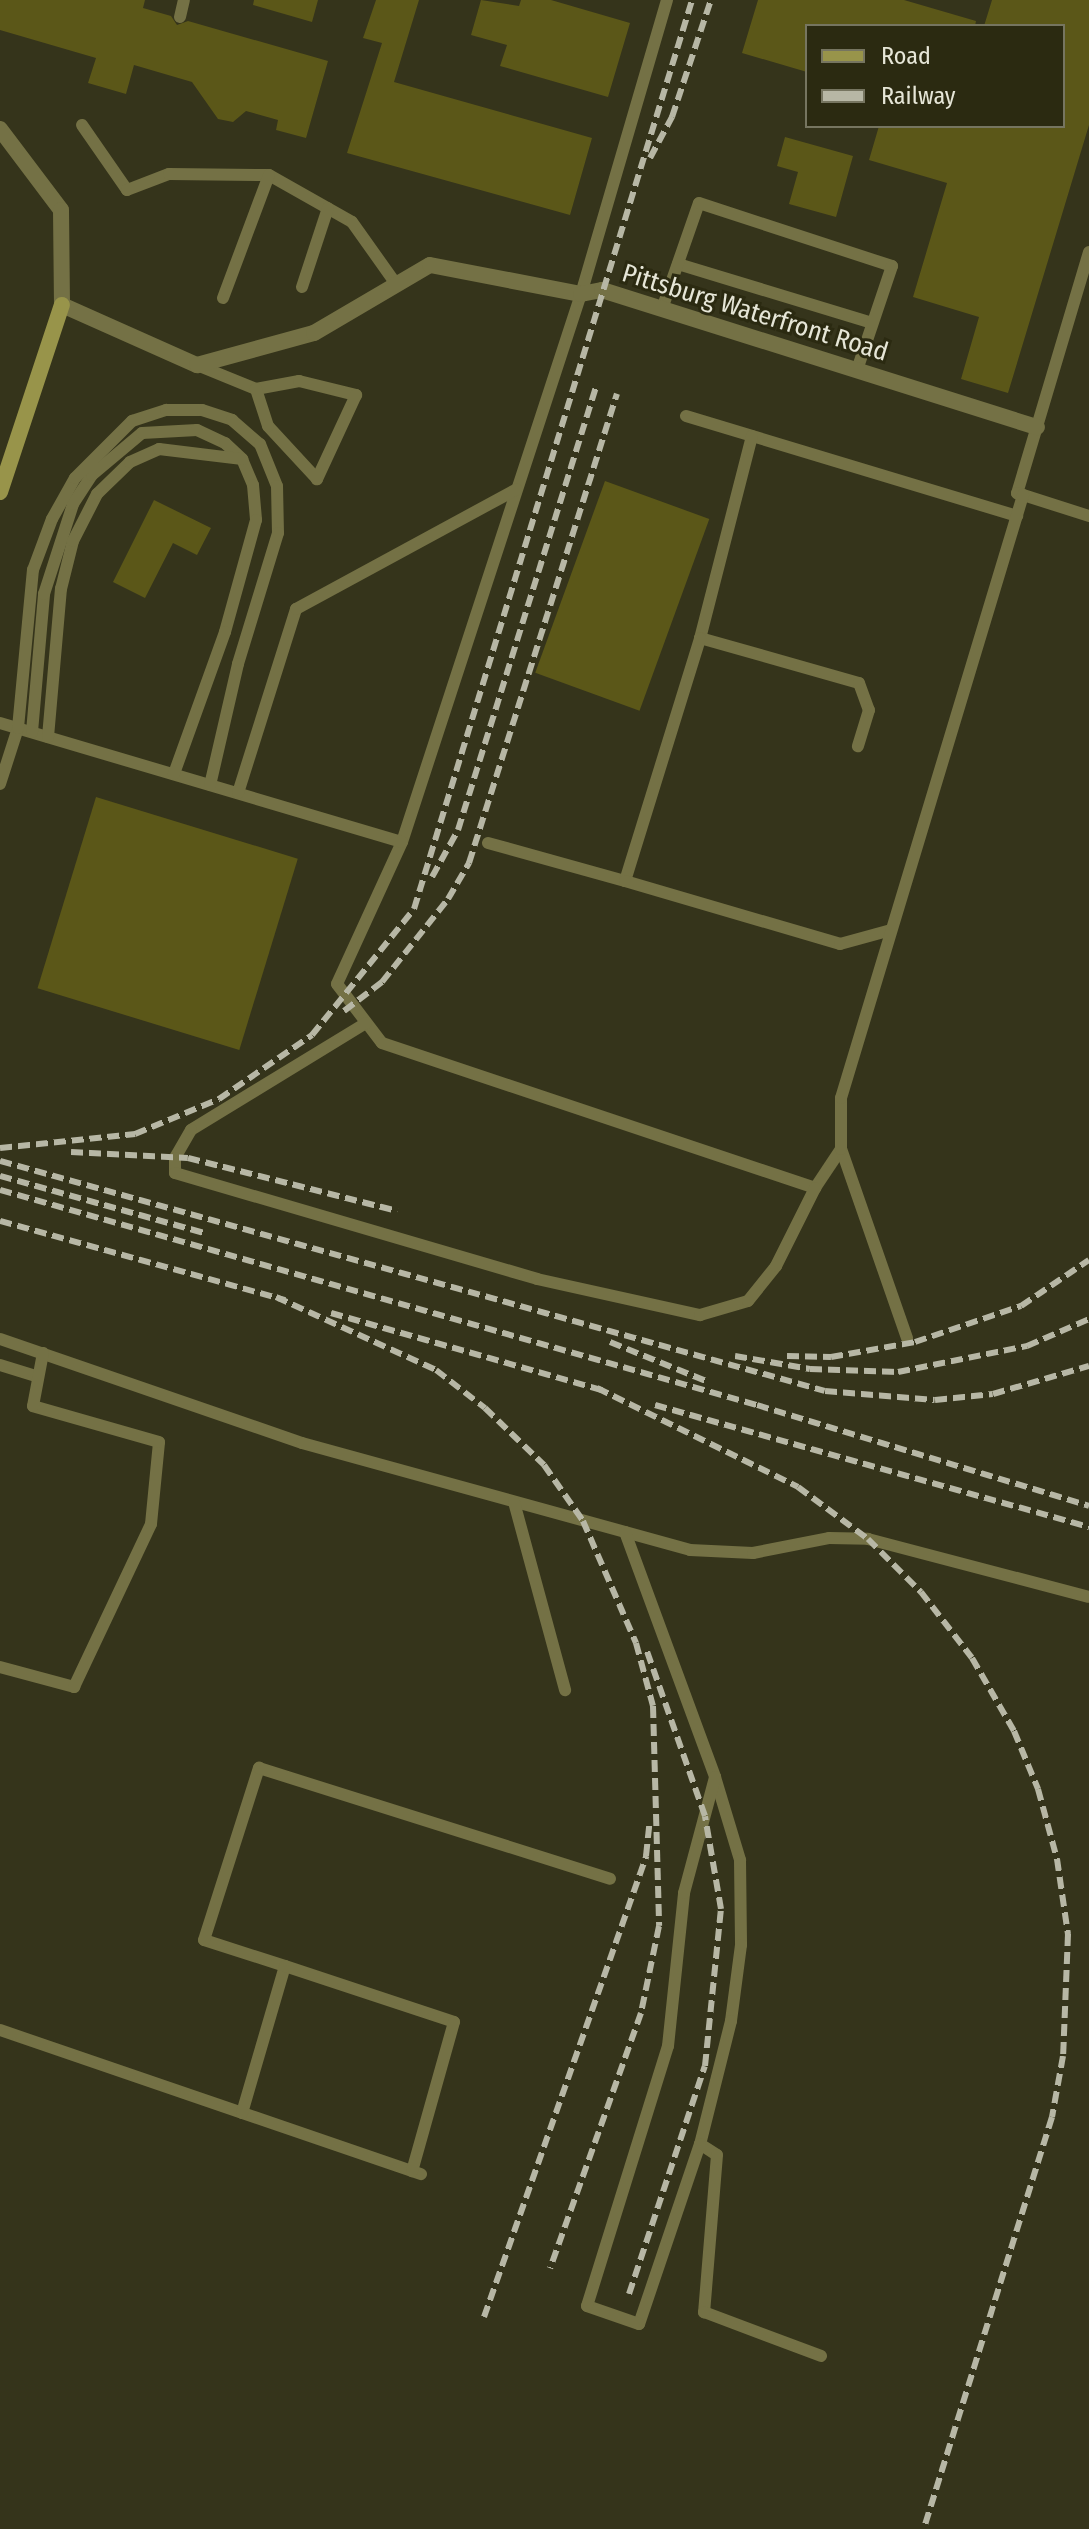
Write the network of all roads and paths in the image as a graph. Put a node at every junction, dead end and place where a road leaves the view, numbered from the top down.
1 (184, 0) edge
2 (667, 0) edge
3 (180, 17) dead end
4 (82, 125) dead end
5 (0, 129) edge
6 (269, 175) junction
7 (328, 208) junction
8 (1089, 252) edge
9 (678, 264) junction
10 (396, 284) junction
11 (302, 287) dead end
12 (581, 294) junction
13 (223, 298) dead end
14 (62, 305) junction
15 (662, 309) junction
16 (872, 323) junction
17 (197, 365) junction
18 (857, 370) junction
19 (256, 389) junction
20 (686, 416) dead end
21 (1037, 427) junction
22 (752, 436) junction
23 (242, 459) junction
24 (517, 489) junction
25 (0, 492) edge
26 (1023, 495) junction
27 (1017, 516) junction
28 (1089, 516) edge
29 (700, 638) junction
30 (0, 723) edge
31 (18, 728) junction
32 (32, 732) junction
33 (48, 737) junction
34 (858, 746) dead end
35 (174, 774) junction
36 (0, 784) edge
37 (210, 785) junction
38 (238, 793) junction
39 (402, 842) junction
40 (488, 843) dead end
41 (625, 881) junction
42 (891, 930) junction
43 (366, 1023) junction
44 (841, 1149) junction
45 (815, 1188) junction
46 (907, 1338) dead end
47 (0, 1339) edge
48 (43, 1353) junction
49 (0, 1365) edge
50 (37, 1376) junction
51 (514, 1502) junction
52 (625, 1532) junction
53 (1089, 1597) edge
54 (0, 1667) edge
55 (565, 1690) dead end
56 (715, 1777) junction
57 (610, 1879) dead end
58 (285, 1966) junction
59 (0, 2030) edge
60 (242, 2113) junction
61 (700, 2144) junction
62 (821, 2356) dead end

1 - 3 lane
2 - 12 lane
4 - 6 lane
5 - 14 street
6 - 7 lane
6 - 13 lane
7 - 10 lane
7 - 11 lane
8 - 21 lane
9 - 15 lane
9 - 16 lane
9 - 16 lane
10 - 12 street, Pittsburg Waterfront Road
10 - 17 street, Pittsburg Waterfront Road
12 - 15 street, Pittsburg Waterfront Road
12 - 24 lane
14 - 17 street
14 - 25 street
15 - 18 street, Pittsburg Waterfront Road
16 - 18 lane
17 - 19 lane
18 - 21 street, Pittsburg Waterfront Road
19 - 19 lane
20 - 22 lane
21 - 26 lane
22 - 27 lane
22 - 29 lane
23 - 32 lane
23 - 33 lane
23 - 35 lane
24 - 38 lane
24 - 39 lane
26 - 27 lane
26 - 28 lane
27 - 42 lane
29 - 34 lane
29 - 41 lane
30 - 31 lane
31 - 32 lane
31 - 36 lane
31 - 37 lane
32 - 33 lane
33 - 35 lane
35 - 37 lane
37 - 38 lane
38 - 39 lane
39 - 43 lane
40 - 41 lane
41 - 42 lane
42 - 44 lane
43 - 45 lane
43 - 45 lane
44 - 45 lane
44 - 46 lane
47 - 48 lane
48 - 50 lane
48 - 51 lane
49 - 50 lane
50 - 54 lane
51 - 52 lane
51 - 55 lane
52 - 53 lane
52 - 56 lane
56 - 61 lane
56 - 61 lane
57 - 58 lane
58 - 60 lane
58 - 60 lane
59 - 60 lane
61 - 62 lane

